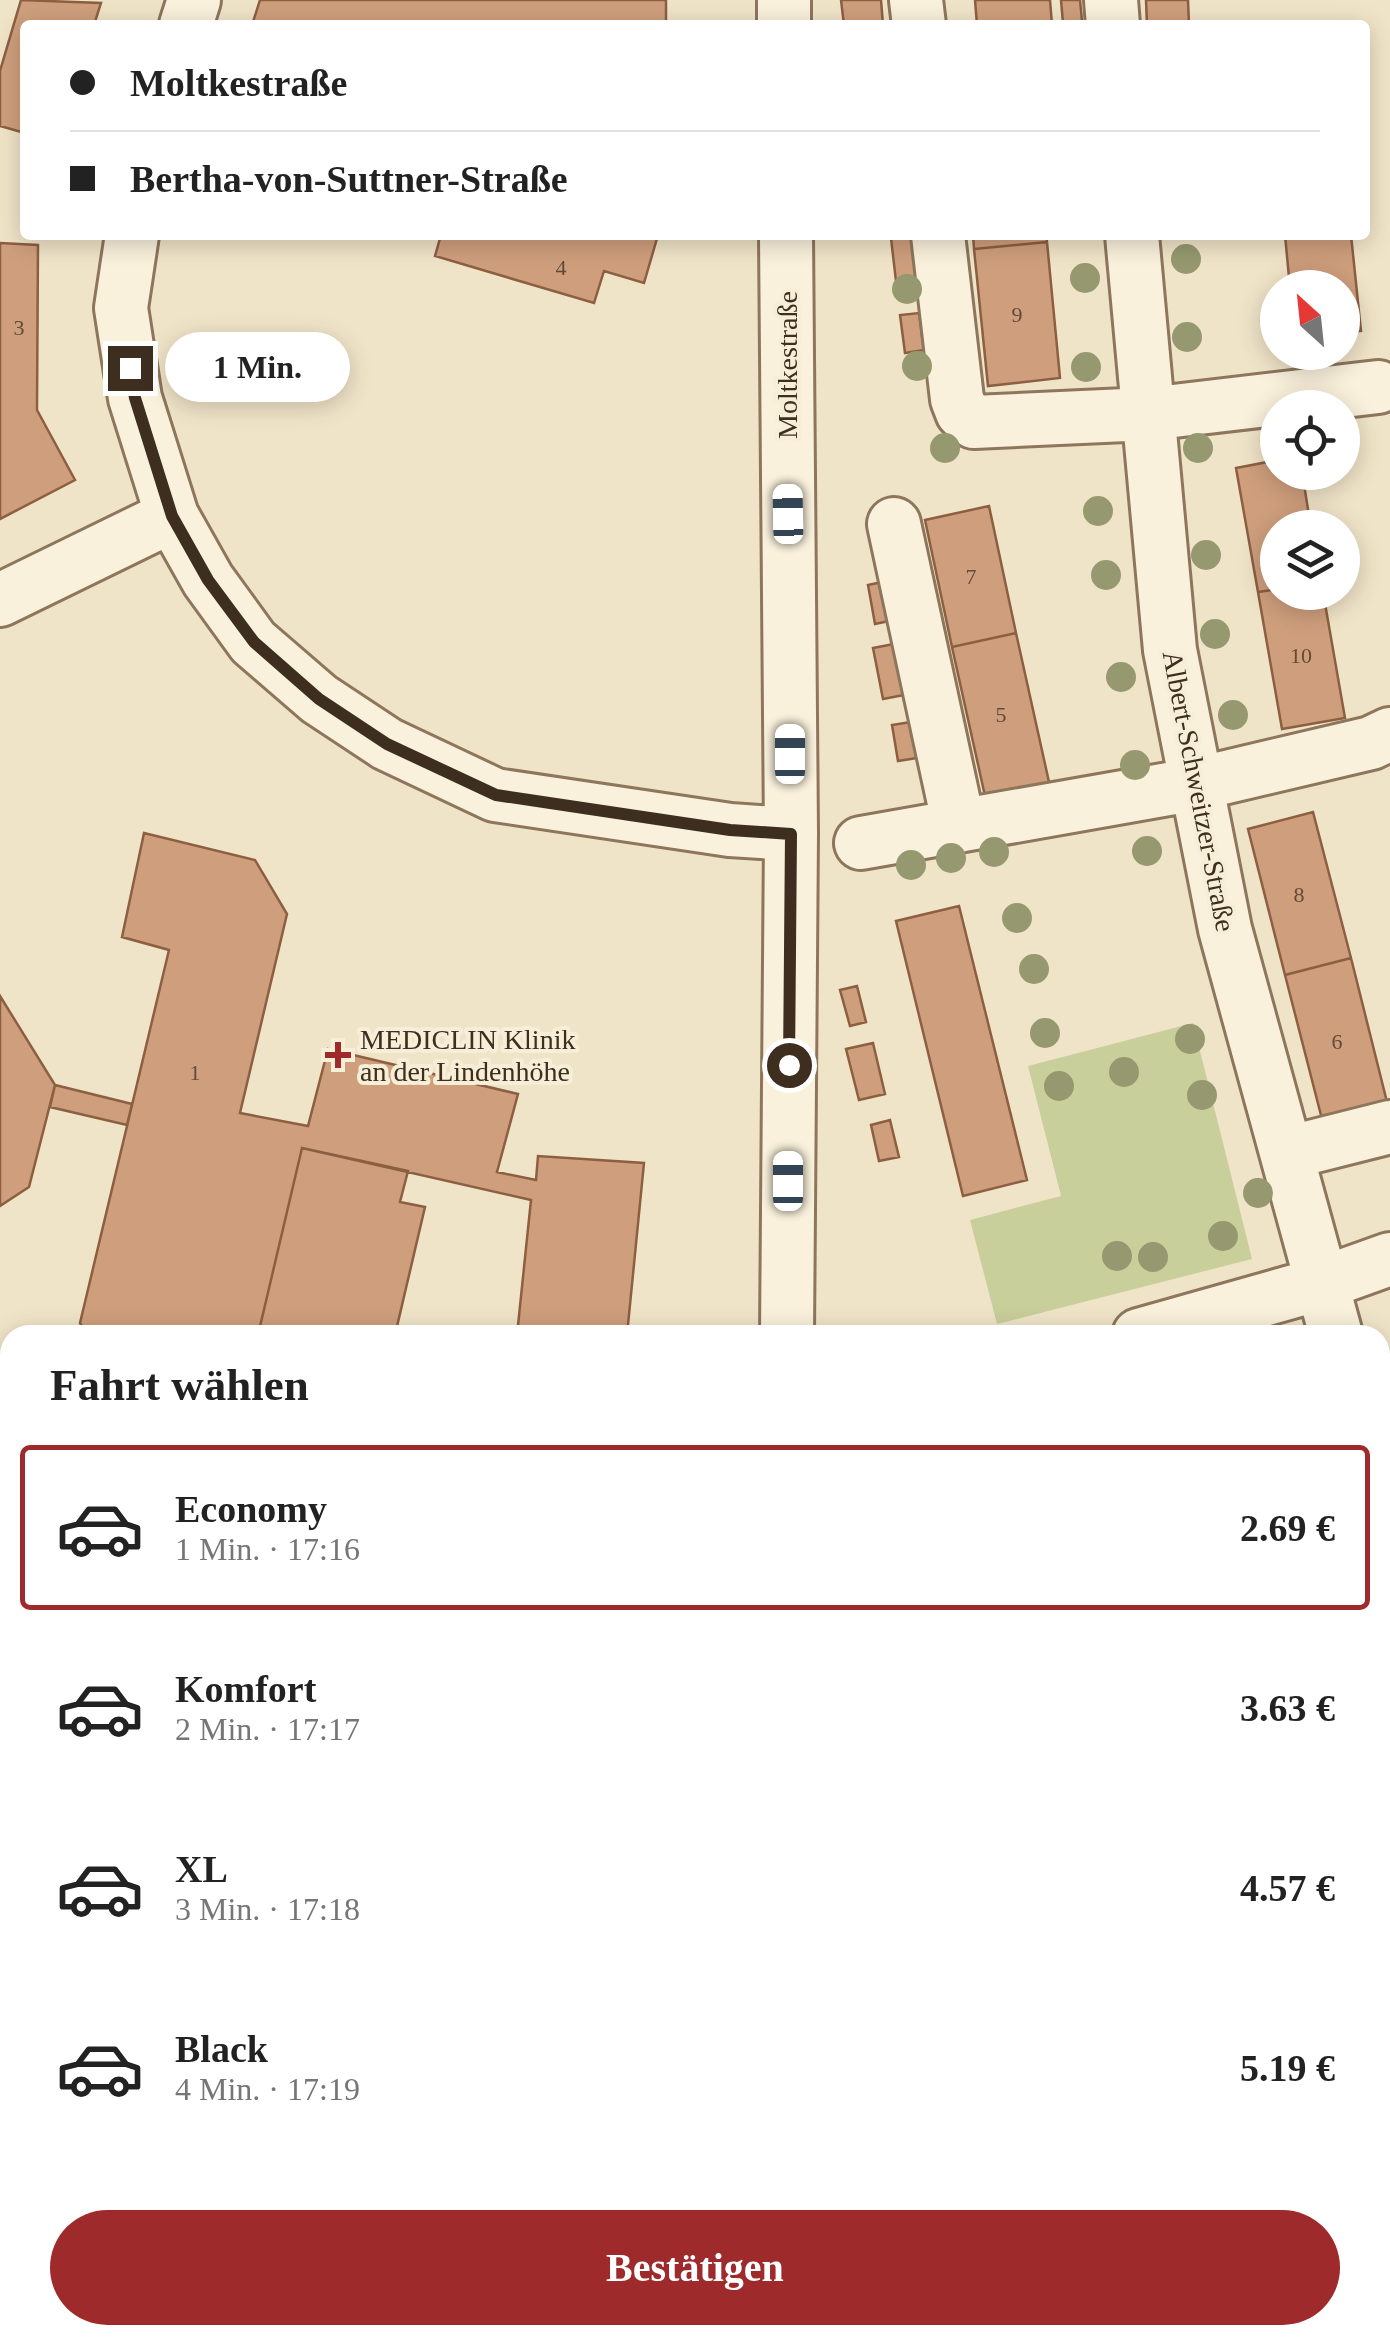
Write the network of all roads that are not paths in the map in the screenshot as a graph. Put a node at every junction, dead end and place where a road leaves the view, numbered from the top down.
1 (131, 240) edge
2 (786, 240) edge
3 (939, 240) edge
4 (1132, 240) edge
5 (1378, 386) dead end
6 (1148, 414) junction
7 (172, 516) junction
8 (894, 524) dead end
9 (0, 600) edge
10 (1390, 734) edge
11 (1196, 784) junction
12 (960, 826) junction
13 (791, 834) junction
14 (861, 844) dead end
15 (1390, 1127) edge
16 (1287, 1153) junction
17 (1390, 1259) edge
18 (1323, 1284) junction
19 (787, 1325) edge
20 (1175, 1325) edge
21 (1333, 1325) edge

1 - 7 street
2 - 13 street, Moltkestraße
3 - 6 street
4 - 6 street, Albert-Schweitzer-Straße
5 - 6 street
6 - 11 street, Albert-Schweitzer-Straße
7 - 9 street
7 - 13 street
8 - 12 street
10 - 11 street
11 - 12 street
11 - 16 street, Albert-Schweitzer-Straße
12 - 14 street
13 - 19 street, Moltkestraße
15 - 16 street
16 - 18 street, Albert-Schweitzer-Straße
17 - 18 street
18 - 20 street
18 - 21 street, Albert-Schweitzer-Straße

